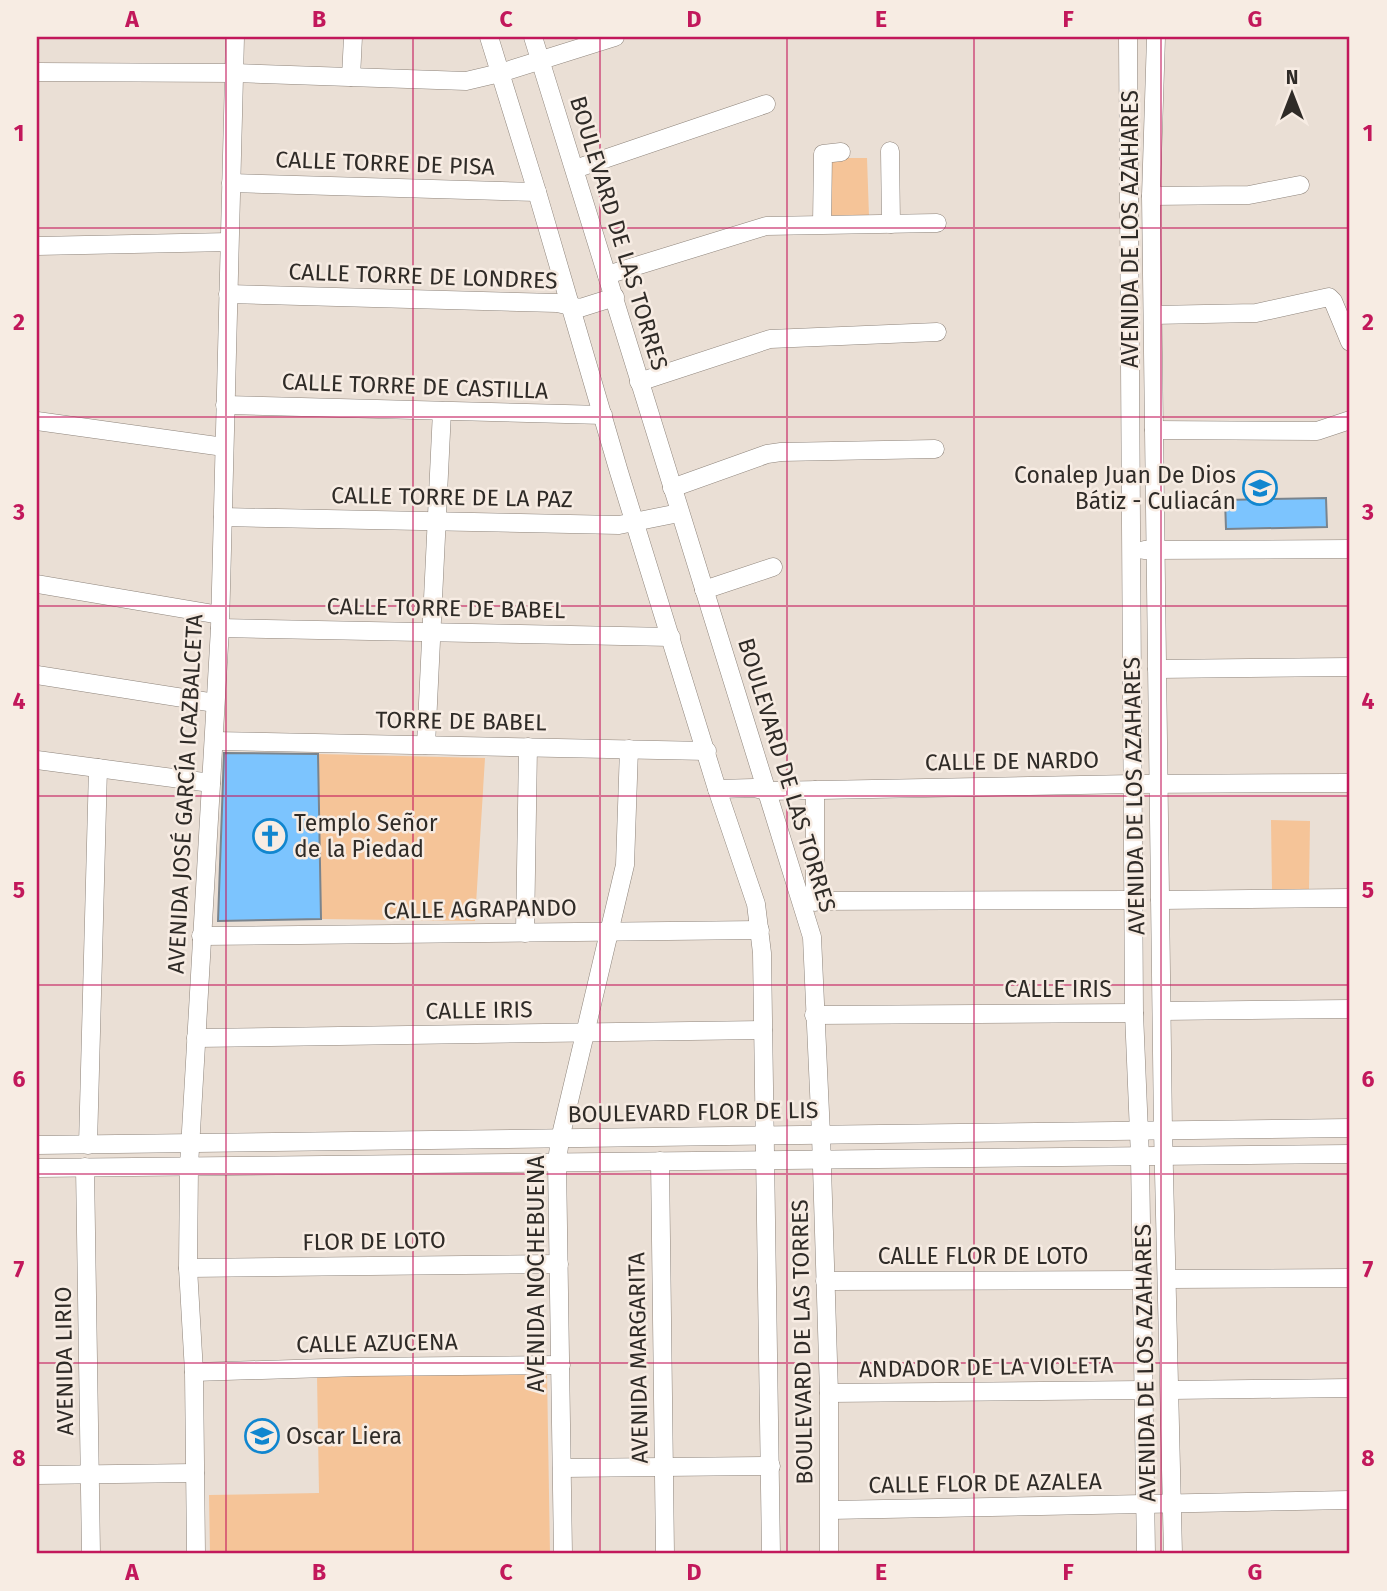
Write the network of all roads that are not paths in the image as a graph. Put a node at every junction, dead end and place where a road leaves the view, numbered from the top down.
1 (235, 37) edge
2 (353, 37) edge
3 (489, 37) edge
4 (533, 37) edge
5 (615, 37) edge
6 (1128, 37) edge
7 (1156, 37) edge
8 (541, 61) junction
9 (37, 72) edge
10 (233, 73) junction
11 (500, 73) junction
12 (351, 76) junction
13 (766, 104) dead end
14 (890, 151) dead end
15 (841, 152) dead end
16 (575, 169) junction
17 (231, 183) junction
18 (1300, 185) dead end
19 (537, 192) junction
20 (1151, 196) junction
21 (891, 223) junction
22 (937, 223) dead end
23 (822, 224) junction
24 (229, 242) junction
25 (37, 246) edge
26 (607, 275) junction
27 (228, 294) junction
28 (615, 297) junction
29 (571, 307) junction
30 (1153, 315) junction
31 (937, 332) dead end
32 (1350, 342) edge
33 (639, 382) junction
34 (225, 405) junction
35 (442, 411) junction
36 (603, 415) junction
37 (1350, 420) edge
38 (37, 421) edge
39 (1154, 430) junction
40 (224, 447) junction
41 (935, 449) dead end
42 (672, 488) junction
43 (679, 513) junction
44 (223, 517) junction
45 (437, 521) junction
46 (635, 523) junction
47 (1350, 549) edge
48 (1130, 550) junction
49 (1156, 550) junction
50 (773, 568) dead end
51 (37, 584) edge
52 (704, 590) junction
53 (220, 622) junction
54 (432, 632) junction
55 (671, 637) junction
56 (1350, 667) edge
57 (1157, 669) junction
58 (37, 675) edge
59 (215, 704) junction
60 (214, 741) junction
61 (426, 745) junction
62 (528, 747) junction
63 (629, 749) junction
64 (706, 751) junction
65 (37, 760) edge
66 (98, 768) junction
67 (211, 783) junction
68 (1350, 783) edge
69 (1132, 784) junction
70 (1158, 784) junction
71 (717, 789) junction
72 (767, 790) junction
73 (815, 790) junction
74 (1350, 898) edge
75 (1133, 900) junction
76 (1160, 900) junction
77 (808, 902) junction
78 (760, 930) junction
79 (609, 932) junction
80 (525, 933) junction
81 (201, 936) junction
82 (1350, 1009) edge
83 (1162, 1010) junction
84 (1134, 1013) junction
85 (814, 1015) junction
86 (763, 1030) junction
87 (585, 1032) junction
88 (196, 1038) junction
89 (1350, 1128) edge
90 (1163, 1130) junction
91 (1139, 1131) junction
92 (821, 1135) junction
93 (766, 1136) junction
94 (560, 1139) junction
95 (190, 1143) junction
96 (88, 1145) junction
97 (37, 1146) edge
98 (1350, 1154) edge
99 (1140, 1157) junction
100 (1164, 1157) junction
101 (766, 1160) junction
102 (822, 1160) junction
103 (660, 1161) junction
104 (557, 1162) junction
105 (189, 1166) junction
106 (85, 1167) junction
107 (37, 1168) edge
108 (559, 1264) junction
109 (188, 1268) junction
110 (1350, 1278) edge
111 (1168, 1279) junction
112 (1141, 1280) junction
113 (825, 1282) junction
114 (561, 1365) junction
115 (194, 1372) junction
116 (1350, 1388) edge
117 (1143, 1390) junction
118 (1170, 1390) junction
119 (829, 1393) junction
120 (771, 1466) junction
121 (664, 1467) junction
122 (562, 1468) junction
123 (195, 1473) junction
124 (90, 1474) junction
125 (37, 1475) edge
126 (1350, 1500) edge
127 (1172, 1503) junction
128 (1145, 1504) junction
129 (831, 1510) junction
130 (90, 1554) edge
131 (196, 1554) edge
132 (563, 1554) edge
133 (665, 1554) edge
134 (771, 1554) edge
135 (829, 1554) edge
136 (1146, 1554) edge
137 (1173, 1554) edge

1 - 10 street, AVENIDA JOSÉ GARCÍA ICAZBALCETA
2 - 12 street
3 - 11 street, BOULEVARD DE LAS TORRES
4 - 8 street, BOULEVARD DE LAS TORRES
5 - 8 street
6 - 48 street, AVENIDA DE LOS AZAHARES
7 - 20 street, AVENIDA DE LOS AZAHARES
8 - 11 street
8 - 16 street, BOULEVARD DE LAS TORRES
9 - 10 street
10 - 12 street
10 - 17 street, AVENIDA JOSÉ GARCÍA ICAZBALCETA
11 - 12 street
11 - 19 street, BOULEVARD DE LAS TORRES
13 - 16 street
14 - 21 street
15 - 23 street
16 - 26 street, BOULEVARD DE LAS TORRES
17 - 19 street, CALLE TORRE DE PISA
17 - 24 street, AVENIDA JOSÉ GARCÍA ICAZBALCETA
18 - 20 street
19 - 29 street, BOULEVARD DE LAS TORRES
20 - 30 street, AVENIDA DE LOS AZAHARES
21 - 22 street
21 - 23 street
23 - 26 street
24 - 25 street
24 - 27 street, AVENIDA JOSÉ GARCÍA ICAZBALCETA
26 - 28 street, BOULEVARD DE LAS TORRES
27 - 29 street, CALLE TORRE DE LONDRES
27 - 34 street, AVENIDA JOSÉ GARCÍA ICAZBALCETA
28 - 29 street, CALLE TORRE DE LONDRES
28 - 33 street, BOULEVARD DE LAS TORRES
29 - 36 street, BOULEVARD DE LAS TORRES
30 - 32 street
30 - 39 street, AVENIDA DE LOS AZAHARES
31 - 33 street
33 - 42 street, BOULEVARD DE LAS TORRES
34 - 35 street, CALLE TORRE DE CASTILLA
34 - 40 street, AVENIDA JOSÉ GARCÍA ICAZBALCETA
35 - 36 street, CALLE TORRE DE CASTILLA
35 - 45 street
36 - 46 street, BOULEVARD DE LAS TORRES
37 - 39 street
38 - 40 street
39 - 49 street, AVENIDA DE LOS AZAHARES
40 - 44 street, AVENIDA JOSÉ GARCÍA ICAZBALCETA
41 - 42 street
42 - 43 street, BOULEVARD DE LAS TORRES
43 - 46 street, CALLE TORRE DE LA PAZ
43 - 52 street, BOULEVARD DE LAS TORRES
44 - 45 street, CALLE TORRE DE LA PAZ
44 - 53 street, AVENIDA JOSÉ GARCÍA ICAZBALCETA
45 - 46 street, CALLE TORRE DE LA PAZ
45 - 54 street
46 - 55 street, BOULEVARD DE LAS TORRES
47 - 49 street
48 - 49 street
48 - 69 street, AVENIDA DE LOS AZAHARES
49 - 57 street, AVENIDA DE LOS AZAHARES
50 - 52 street
51 - 53 street, CALLE TORRE DE BABEL
52 - 72 street, BOULEVARD DE LAS TORRES
53 - 54 street, CALLE TORRE DE BABEL
53 - 59 street, AVENIDA JOSÉ GARCÍA ICAZBALCETA
54 - 55 street, CALLE TORRE DE BABEL
54 - 61 street
55 - 64 street, BOULEVARD DE LAS TORRES
56 - 57 street
57 - 70 street, AVENIDA DE LOS AZAHARES
58 - 59 street
59 - 60 street, AVENIDA JOSÉ GARCÍA ICAZBALCETA
60 - 61 street, TORRE DE BABEL
60 - 67 street, AVENIDA JOSÉ GARCÍA ICAZBALCETA
61 - 62 street, TORRE DE BABEL
62 - 63 street, TORRE DE BABEL
62 - 80 street
63 - 64 street, TORRE DE BABEL
63 - 79 street, AVENIDA NOCHEBUENA
64 - 71 street, BOULEVARD DE LAS TORRES
65 - 66 street
66 - 67 street
66 - 96 street
67 - 81 street, AVENIDA JOSÉ GARCÍA ICAZBALCETA
68 - 70 street, CALLE DE NARDO
69 - 70 street, CALLE DE NARDO
69 - 73 street, CALLE DE NARDO
69 - 75 street, AVENIDA DE LOS AZAHARES
70 - 76 street, AVENIDA DE LOS AZAHARES
71 - 72 street, CALLE DE NARDO
71 - 78 street, BOULEVARD DE LAS TORRES
72 - 73 street, CALLE DE NARDO
72 - 77 street, BOULEVARD DE LAS TORRES
73 - 77 street
74 - 76 street
75 - 77 street
75 - 84 street, AVENIDA DE LOS AZAHARES
76 - 83 street, AVENIDA DE LOS AZAHARES
77 - 85 street, BOULEVARD DE LAS TORRES
78 - 79 street, CALLE AGRAPANDO
78 - 86 street, BOULEVARD DE LAS TORRES
79 - 80 street, CALLE AGRAPANDO
79 - 87 street, AVENIDA NOCHEBUENA
80 - 81 street, CALLE AGRAPANDO
81 - 88 street, AVENIDA JOSÉ GARCÍA ICAZBALCETA
82 - 83 street
83 - 90 street, AVENIDA DE LOS AZAHARES
84 - 85 street, CALLE IRIS
84 - 91 street, AVENIDA DE LOS AZAHARES
85 - 92 street, BOULEVARD DE LAS TORRES
86 - 87 street, CALLE IRIS
86 - 93 street, BOULEVARD DE LAS TORRES
87 - 88 street, CALLE IRIS
87 - 94 street, AVENIDA NOCHEBUENA
88 - 95 street, AVENIDA JOSÉ GARCÍA ICAZBALCETA
89 - 90 street, BOULEVARD FLOR DE LIS
90 - 91 street, BOULEVARD FLOR DE LIS
90 - 100 street, AVENIDA DE LOS AZAHARES
91 - 92 street, BOULEVARD FLOR DE LIS
91 - 99 street, AVENIDA DE LOS AZAHARES
92 - 93 street, BOULEVARD FLOR DE LIS
92 - 102 street, BOULEVARD DE LAS TORRES
93 - 94 street, BOULEVARD FLOR DE LIS
93 - 101 street, BOULEVARD DE LAS TORRES
94 - 95 street, BOULEVARD FLOR DE LIS
94 - 104 street, AVENIDA NOCHEBUENA
95 - 96 street, BOULEVARD FLOR DE LIS
95 - 105 street, AVENIDA JOSÉ GARCÍA ICAZBALCETA
96 - 97 street, BOULEVARD FLOR DE LIS
98 - 100 street
99 - 100 street
99 - 102 street
99 - 112 street, AVENIDA DE LOS AZAHARES
100 - 111 street, AVENIDA DE LOS AZAHARES
101 - 102 street
101 - 103 street
101 - 120 street, BOULEVARD DE LAS TORRES
102 - 113 street, BOULEVARD DE LAS TORRES
103 - 104 street
103 - 121 street, AVENIDA MARGARITA
104 - 105 street
104 - 108 street, AVENIDA NOCHEBUENA
105 - 106 street
105 - 109 street, AVENIDA JOSÉ GARCÍA ICAZBALCETA
106 - 107 street
106 - 124 street, AVENIDA LIRIO
108 - 109 street, FLOR DE LOTO
108 - 114 street, AVENIDA NOCHEBUENA
109 - 115 street, AVENIDA JOSÉ GARCÍA ICAZBALCETA
110 - 111 street
111 - 118 street, AVENIDA DE LOS AZAHARES
112 - 113 street, CALLE FLOR DE LOTO
112 - 117 street, AVENIDA DE LOS AZAHARES
113 - 119 street, BOULEVARD DE LAS TORRES
114 - 115 street, CALLE AZUCENA
114 - 122 street, AVENIDA NOCHEBUENA
115 - 123 street, AVENIDA JOSÉ GARCÍA ICAZBALCETA
116 - 118 street
117 - 119 street, ANDADOR DE LA VIOLETA
117 - 128 street, AVENIDA DE LOS AZAHARES
118 - 127 street, AVENIDA DE LOS AZAHARES
119 - 129 street, BOULEVARD DE LAS TORRES
120 - 121 street
120 - 134 street, BOULEVARD DE LAS TORRES
121 - 122 street
121 - 133 street, AVENIDA MARGARITA
122 - 132 street, AVENIDA NOCHEBUENA
123 - 124 street
123 - 131 street, AVENIDA JOSÉ GARCÍA ICAZBALCETA
124 - 125 street
124 - 130 street, AVENIDA LIRIO
126 - 127 street, CALLE FLOR DE AZALEA
127 - 128 street, CALLE FLOR DE AZALEA
127 - 137 street, AVENIDA DE LOS AZAHARES
128 - 129 street, CALLE FLOR DE AZALEA
128 - 136 street, AVENIDA DE LOS AZAHARES
129 - 135 street, BOULEVARD DE LAS TORRES

